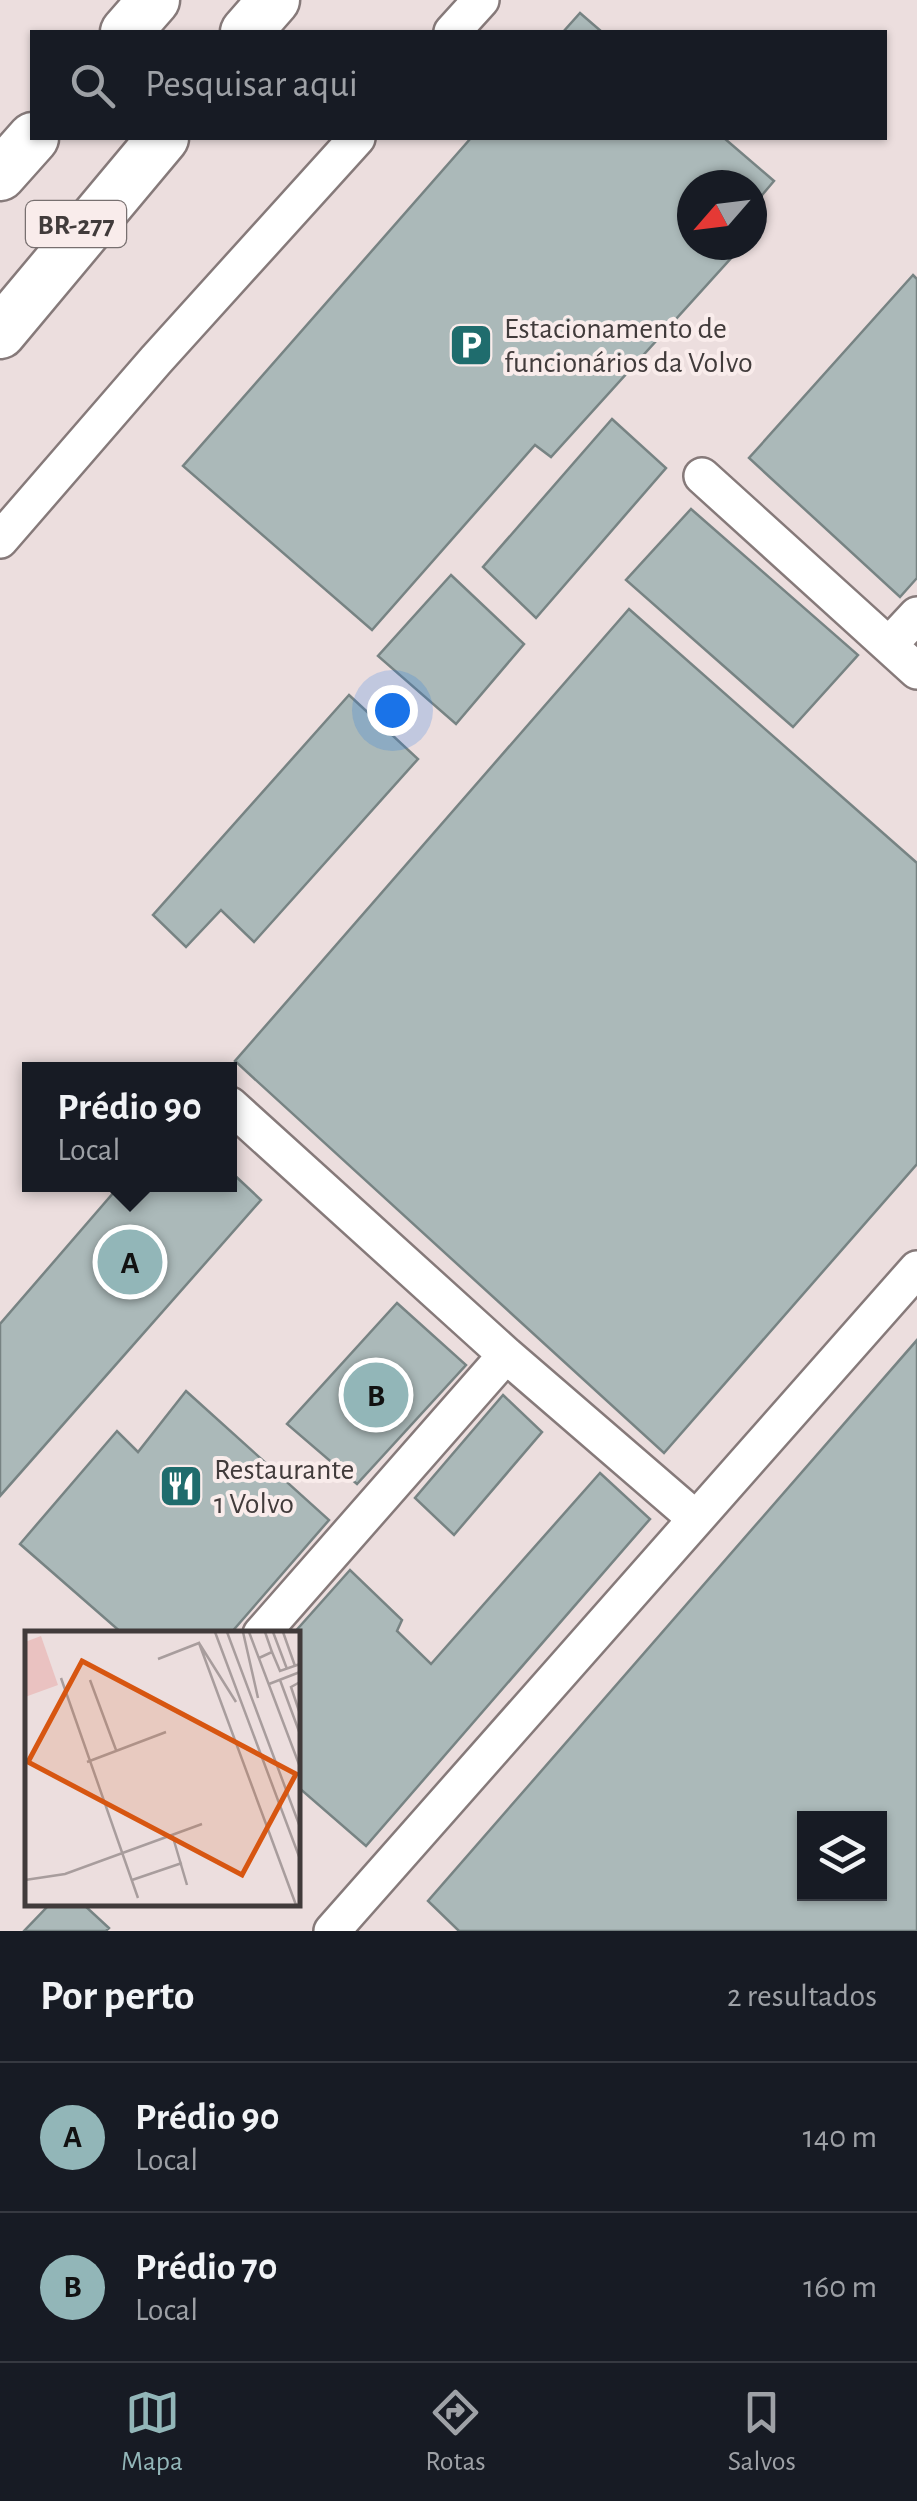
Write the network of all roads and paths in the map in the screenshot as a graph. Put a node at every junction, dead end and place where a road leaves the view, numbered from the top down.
1 (154, 0) edge
2 (276, 0) edge
3 (482, 0) edge
4 (128, 30) edge
5 (250, 30) edge
6 (454, 30) edge
7 (31, 140) edge
8 (150, 140) edge
9 (161, 140) edge
10 (355, 140) edge
11 (0, 175) edge
12 (0, 310) edge
13 (0, 333) edge
14 (702, 476) dead end
15 (0, 540) edge
16 (917, 615) edge
17 (889, 645) junction
18 (917, 671) edge
19 (237, 1111) edge
20 (917, 1268) edge
21 (506, 1355) junction
22 (696, 1519) junction
23 (264, 1631) edge
24 (332, 1931) edge

1 - 4 highway
2 - 5 highway
3 - 6 street
7 - 11 highway, BR-277
8 - 12 highway, BR-277
9 - 13 highway
10 - 15 street
14 - 17 street
16 - 17 street
17 - 18 street
19 - 21 street
20 - 22 street
21 - 22 street
21 - 23 street
22 - 24 street

